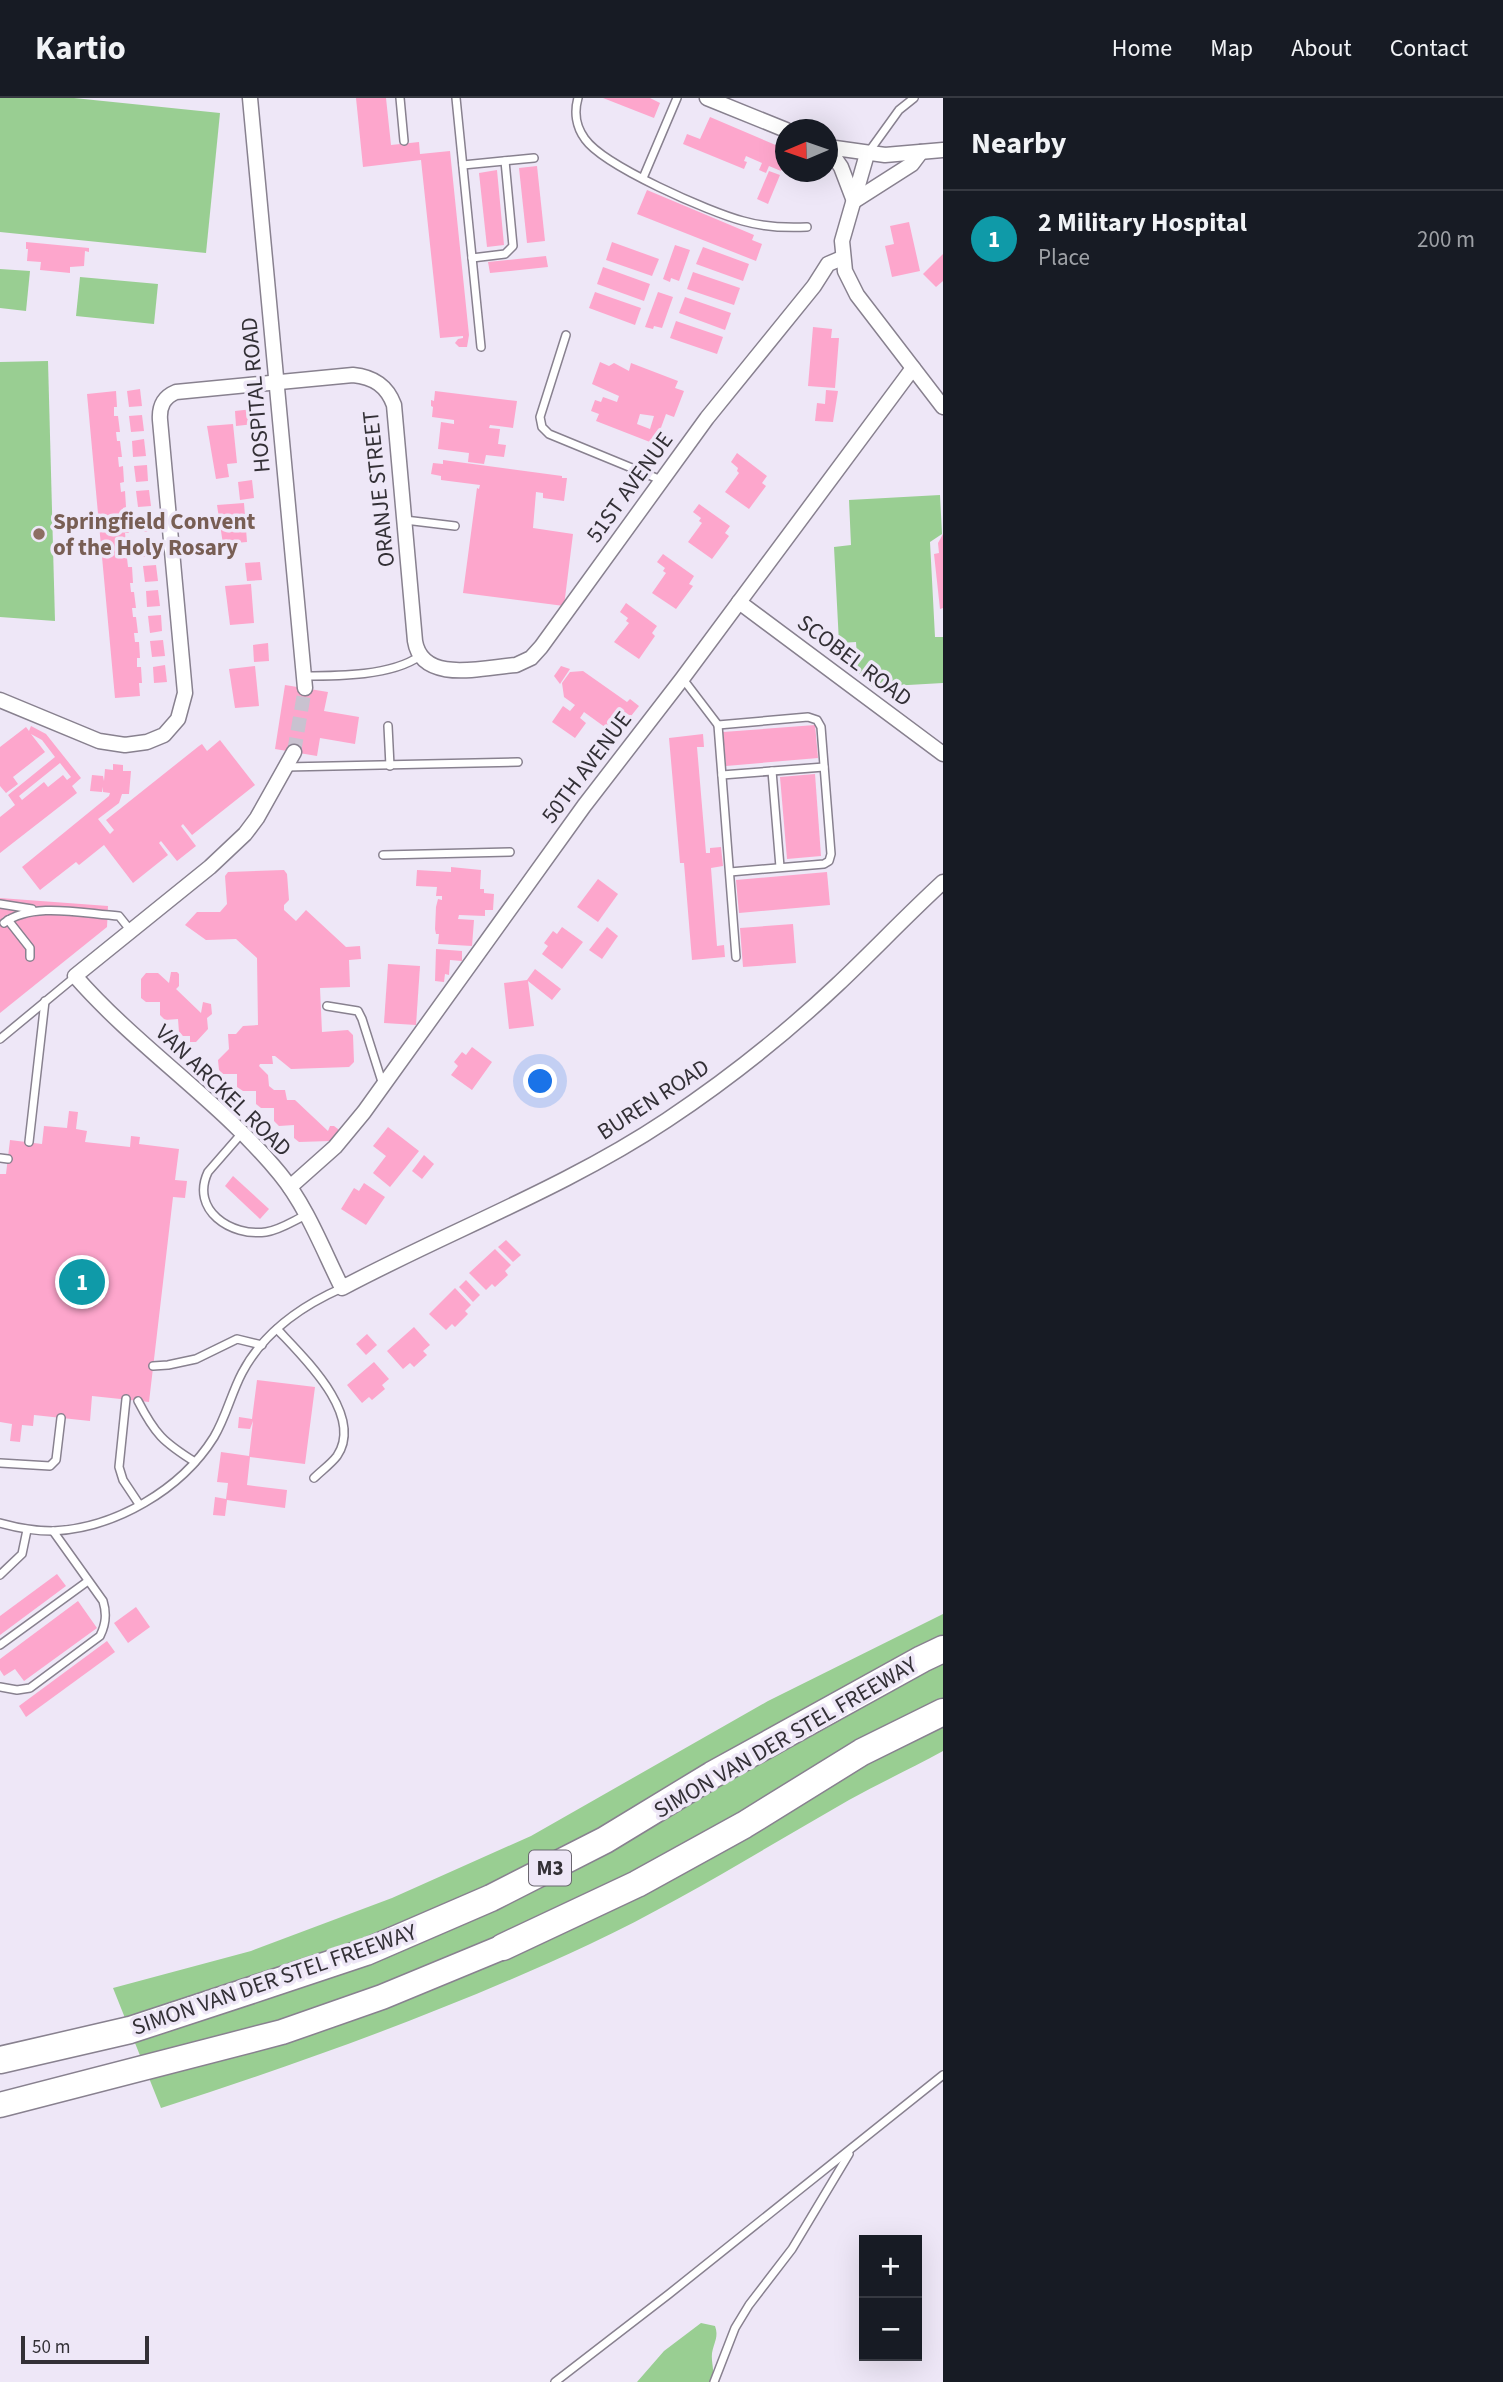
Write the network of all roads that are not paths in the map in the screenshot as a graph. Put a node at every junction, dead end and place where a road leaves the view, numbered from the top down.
1 (250, 98) edge
2 (400, 98) edge
3 (456, 98) edge
4 (578, 98) edge
5 (677, 98) edge
6 (707, 98) edge
7 (914, 98) edge
8 (775, 126) edge
9 (404, 141) dead end
10 (838, 150) edge
11 (943, 150) edge
12 (920, 152) junction
13 (867, 154) junction
14 (534, 158) dead end
15 (505, 160) junction
16 (838, 162) edge
17 (463, 165) junction
18 (643, 178) junction
19 (854, 201) junction
20 (807, 227) dead end
21 (472, 258) junction
22 (842, 258) junction
23 (566, 335) dead end
24 (481, 347) dead end
25 (913, 368) junction
26 (277, 383) junction
27 (943, 408) edge
28 (662, 480) junction
29 (404, 520) junction
30 (455, 526) dead end
31 (739, 603) junction
32 (420, 656) junction
33 (682, 679) junction
34 (304, 682) joint
35 (0, 701) edge
36 (718, 725) junction
37 (388, 726) dead end
38 (294, 752) tunnel mouth
39 (943, 754) edge
40 (517, 762) dead end
41 (390, 766) junction
42 (286, 767) junction
43 (824, 767) junction
44 (772, 771) junction
45 (722, 775) junction
46 (510, 852) dead end
47 (383, 855) dead end
48 (780, 867) junction
49 (730, 872) junction
50 (943, 882) edge
51 (0, 904) edge
52 (36, 910) junction
53 (131, 931) junction
54 (30, 957) dead end
55 (736, 957) dead end
56 (75, 976) junction
57 (45, 1001) junction
58 (327, 1006) dead end
59 (0, 1039) edge
60 (383, 1086) junction
61 (242, 1133) junction
62 (29, 1142) dead end
63 (290, 1187) junction
64 (306, 1214) junction
65 (341, 1288) junction
66 (277, 1329) junction
67 (262, 1345) junction
68 (153, 1366) dead end
69 (126, 1399) dead end
70 (138, 1401) dead end
71 (61, 1418) dead end
72 (195, 1462) junction
73 (0, 1463) edge
74 (314, 1478) dead end
75 (139, 1504) junction
76 (0, 1523) edge
77 (27, 1530) junction
78 (52, 1531) junction
79 (0, 1575) edge
80 (88, 1581) junction
81 (0, 1645) edge
82 (943, 1649) edge
83 (0, 1687) edge
84 (943, 1712) edge
85 (503, 1947) joint
86 (0, 2060) edge
87 (943, 2075) edge
88 (0, 2105) edge
89 (851, 2150) junction
90 (555, 2382) edge
91 (714, 2382) edge

1 - 26 street, HOSPITAL ROAD
2 - 9 lane
3 - 17 lane
4 - 18 lane
5 - 18 lane
6 - 8 street
7 - 13 lane
10 - 13 street
11 - 12 street
12 - 13 street
12 - 19 street
13 - 19 street
14 - 15 lane
15 - 17 lane
15 - 21 lane
16 - 19 street
17 - 21 lane
18 - 20 lane
19 - 22 street
21 - 24 lane
22 - 25 street
22 - 28 street, 51ST AVENUE
23 - 28 lane
25 - 27 street
25 - 31 street, 50TH AVENUE
26 - 29 street, ORANJE STREET
26 - 34 street, HOSPITAL ROAD
26 - 35 street, ORANJE STREET
28 - 32 street, 51ST AVENUE
29 - 30 lane
29 - 32 street, ORANJE STREET
31 - 33 street, 50TH AVENUE
31 - 39 street, SCOBEL ROAD
32 - 34 lane
33 - 36 lane
33 - 60 street, 50TH AVENUE
36 - 43 lane
36 - 45 lane
37 - 41 lane
38 - 42 street
40 - 41 lane
41 - 42 lane
42 - 53 street
43 - 44 lane
43 - 48 lane
44 - 45 lane
44 - 48 lane
45 - 49 lane
46 - 47 lane
48 - 49 lane
49 - 55 lane
50 - 65 street, BUREN ROAD
51 - 52 lane
52 - 53 lane
52 - 54 lane
53 - 56 street
56 - 57 lane
56 - 61 street, VAN ARCKEL ROAD
57 - 59 lane
57 - 62 lane
58 - 60 lane
60 - 63 street, 50TH AVENUE
61 - 63 street, VAN ARCKEL ROAD
61 - 64 lane
63 - 64 street, VAN ARCKEL ROAD
64 - 65 street, VAN ARCKEL ROAD
65 - 66 lane
66 - 67 lane
66 - 74 lane
67 - 68 lane
67 - 72 lane
69 - 75 lane
70 - 72 lane
71 - 73 lane
72 - 75 lane
75 - 78 lane
76 - 77 lane
77 - 78 lane
77 - 79 lane
78 - 80 lane
80 - 81 lane
80 - 83 lane
82 - 86 highway, SIMON VAN DER STEL FREEWAY / M3
84 - 85 highway, SIMON VAN DER STEL FREEWAY / M3
85 - 88 highway, SIMON VAN DER STEL FREEWAY / M3
87 - 89 lane
89 - 90 lane
89 - 91 lane

